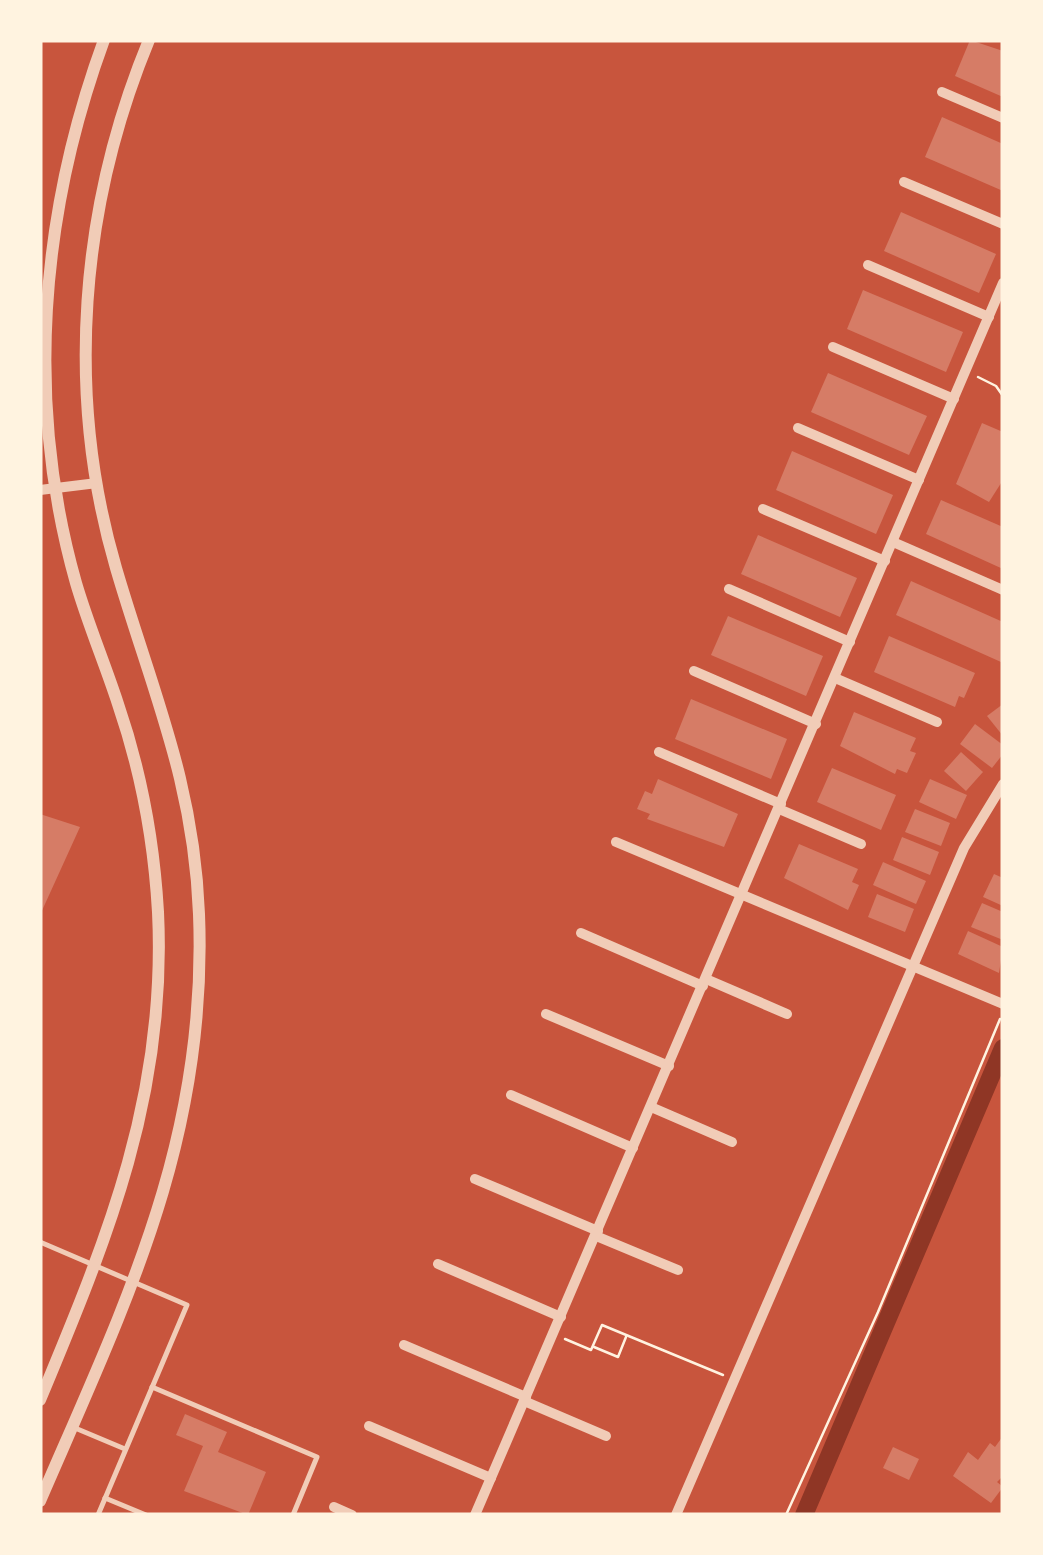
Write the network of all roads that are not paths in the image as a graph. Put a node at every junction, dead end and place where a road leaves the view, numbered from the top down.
1 (104, 40) edge
2 (149, 40) edge
3 (942, 92) dead end
4 (1003, 118) edge
5 (904, 182) dead end
6 (1003, 224) edge
7 (868, 265) dead end
8 (1003, 284) edge
9 (989, 317) junction
10 (833, 347) dead end
11 (954, 399) junction
12 (798, 428) dead end
13 (919, 480) junction
14 (97, 483) junction
15 (56, 488) junction
16 (40, 490) edge
17 (763, 509) dead end
18 (893, 542) junction
19 (884, 562) junction
20 (728, 589) dead end
21 (1003, 590) edge
22 (850, 642) junction
23 (694, 671) dead end
24 (835, 678) junction
25 (937, 722) dead end
26 (816, 724) junction
27 (659, 752) dead end
28 (1003, 784) edge
29 (780, 806) junction
30 (616, 842) dead end
31 (861, 844) dead end
32 (743, 895) junction
33 (581, 933) dead end
34 (912, 966) junction
35 (705, 983) junction
36 (1003, 1004) edge
37 (546, 1014) dead end
38 (787, 1014) dead end
39 (668, 1066) junction
40 (511, 1096) dead end
41 (651, 1107) junction
42 (732, 1142) dead end
43 (634, 1148) junction
44 (476, 1178) dead end
45 (597, 1233) junction
46 (40, 1242) edge
47 (438, 1264) dead end
48 (96, 1266) junction
49 (678, 1270) dead end
50 (134, 1282) junction
51 (560, 1316) junction
52 (404, 1345) dead end
53 (152, 1387) junction
54 (525, 1399) junction
55 (40, 1400) edge
56 (369, 1426) dead end
57 (72, 1427) junction
58 (606, 1436) dead end
59 (126, 1450) junction
60 (491, 1478) junction
61 (105, 1498) junction
62 (40, 1501) edge
63 (334, 1508) dead end
64 (98, 1515) edge
65 (146, 1515) edge
66 (293, 1515) edge
67 (352, 1515) edge
68 (475, 1515) edge
69 (676, 1515) edge

1 - 15 street
2 - 14 street
3 - 4 street
5 - 6 street
7 - 9 street
8 - 9 street
9 - 11 street
10 - 11 street
11 - 13 street
12 - 13 street
13 - 18 street
14 - 15 street
14 - 50 street
15 - 16 street
15 - 48 street
17 - 19 street
18 - 19 street
18 - 21 street
19 - 22 street
20 - 22 street
22 - 24 street
23 - 26 street
24 - 25 street
24 - 26 street
26 - 29 street
27 - 29 street
28 - 34 street
29 - 31 street
29 - 32 street
30 - 32 street
32 - 34 street
32 - 35 street
33 - 35 street
34 - 36 street
34 - 69 street
35 - 38 street
35 - 39 street
37 - 39 street
39 - 41 street
40 - 43 street
41 - 42 street
41 - 43 street
43 - 45 street
44 - 45 street
45 - 49 street
45 - 51 street
46 - 48 lane
47 - 51 street
48 - 50 lane
48 - 55 street
50 - 53 lane
50 - 57 street
51 - 54 street
52 - 54 street
53 - 59 lane
53 - 66 lane
54 - 58 street
54 - 60 street
56 - 60 street
57 - 59 lane
57 - 62 street
59 - 61 lane
60 - 68 street
61 - 64 lane
61 - 65 lane
63 - 67 street

